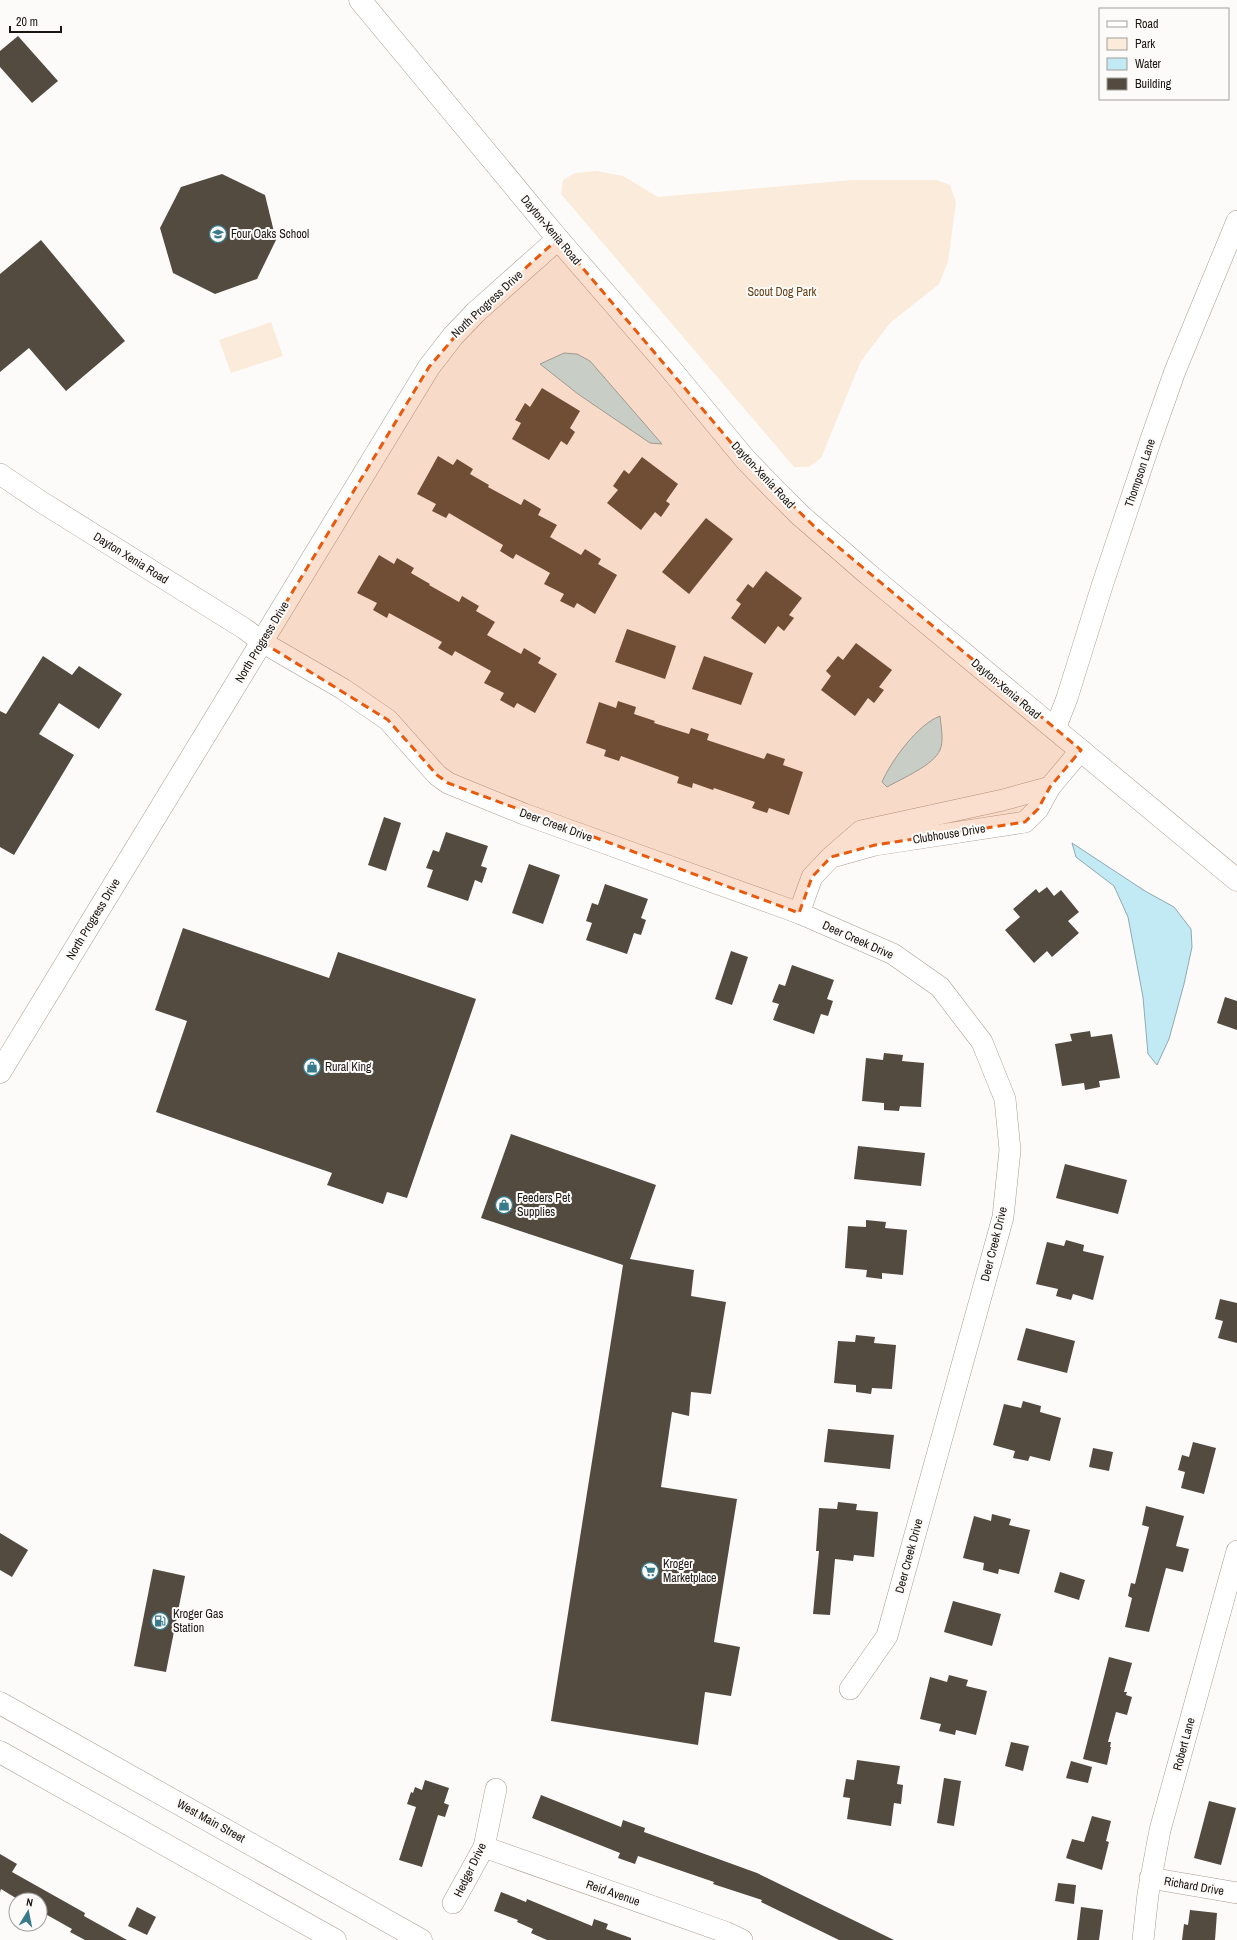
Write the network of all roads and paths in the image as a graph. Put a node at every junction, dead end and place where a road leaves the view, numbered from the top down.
1 (360, 0) edge
2 (1237, 221) edge
3 (558, 239) junction
4 (0, 474) edge
5 (262, 642) junction
6 (1055, 730) junction
7 (1080, 750) junction
8 (1237, 880) edge
9 (799, 913) junction
10 (0, 1072) edge
11 (1237, 1551) edge
12 (850, 1689) dead end
13 (0, 1703) edge
14 (0, 1752) edge
15 (496, 1789) dead end
16 (484, 1847) junction
17 (1149, 1886) junction
18 (1237, 1893) edge
19 (453, 1903) dead end
20 (335, 1940) edge
21 (421, 1940) edge
22 (742, 1940) edge
23 (1143, 1940) edge

1 - 3 main road, Dayton-Xenia Road
2 - 6 street, Thompson Lane
3 - 5 main road, North Progress Drive
3 - 6 main road, Dayton-Xenia Road
4 - 5 street, Dayton Xenia Road
5 - 9 street, Deer Creek Drive
5 - 10 main road, North Progress Drive
6 - 7 main road, Dayton-Xenia Road
7 - 8 main road, Dayton-Xenia Road
7 - 9 street, Clubhouse Drive
9 - 12 street, Deer Creek Drive
11 - 17 street, Robert Lane
13 - 21 main road, West Main Street
14 - 20 main road
15 - 16 street, Hedger Drive
16 - 19 street, Hedger Drive
16 - 22 street, Reid Avenue
17 - 18 street, Richard Drive
17 - 23 street, Robert Lane

